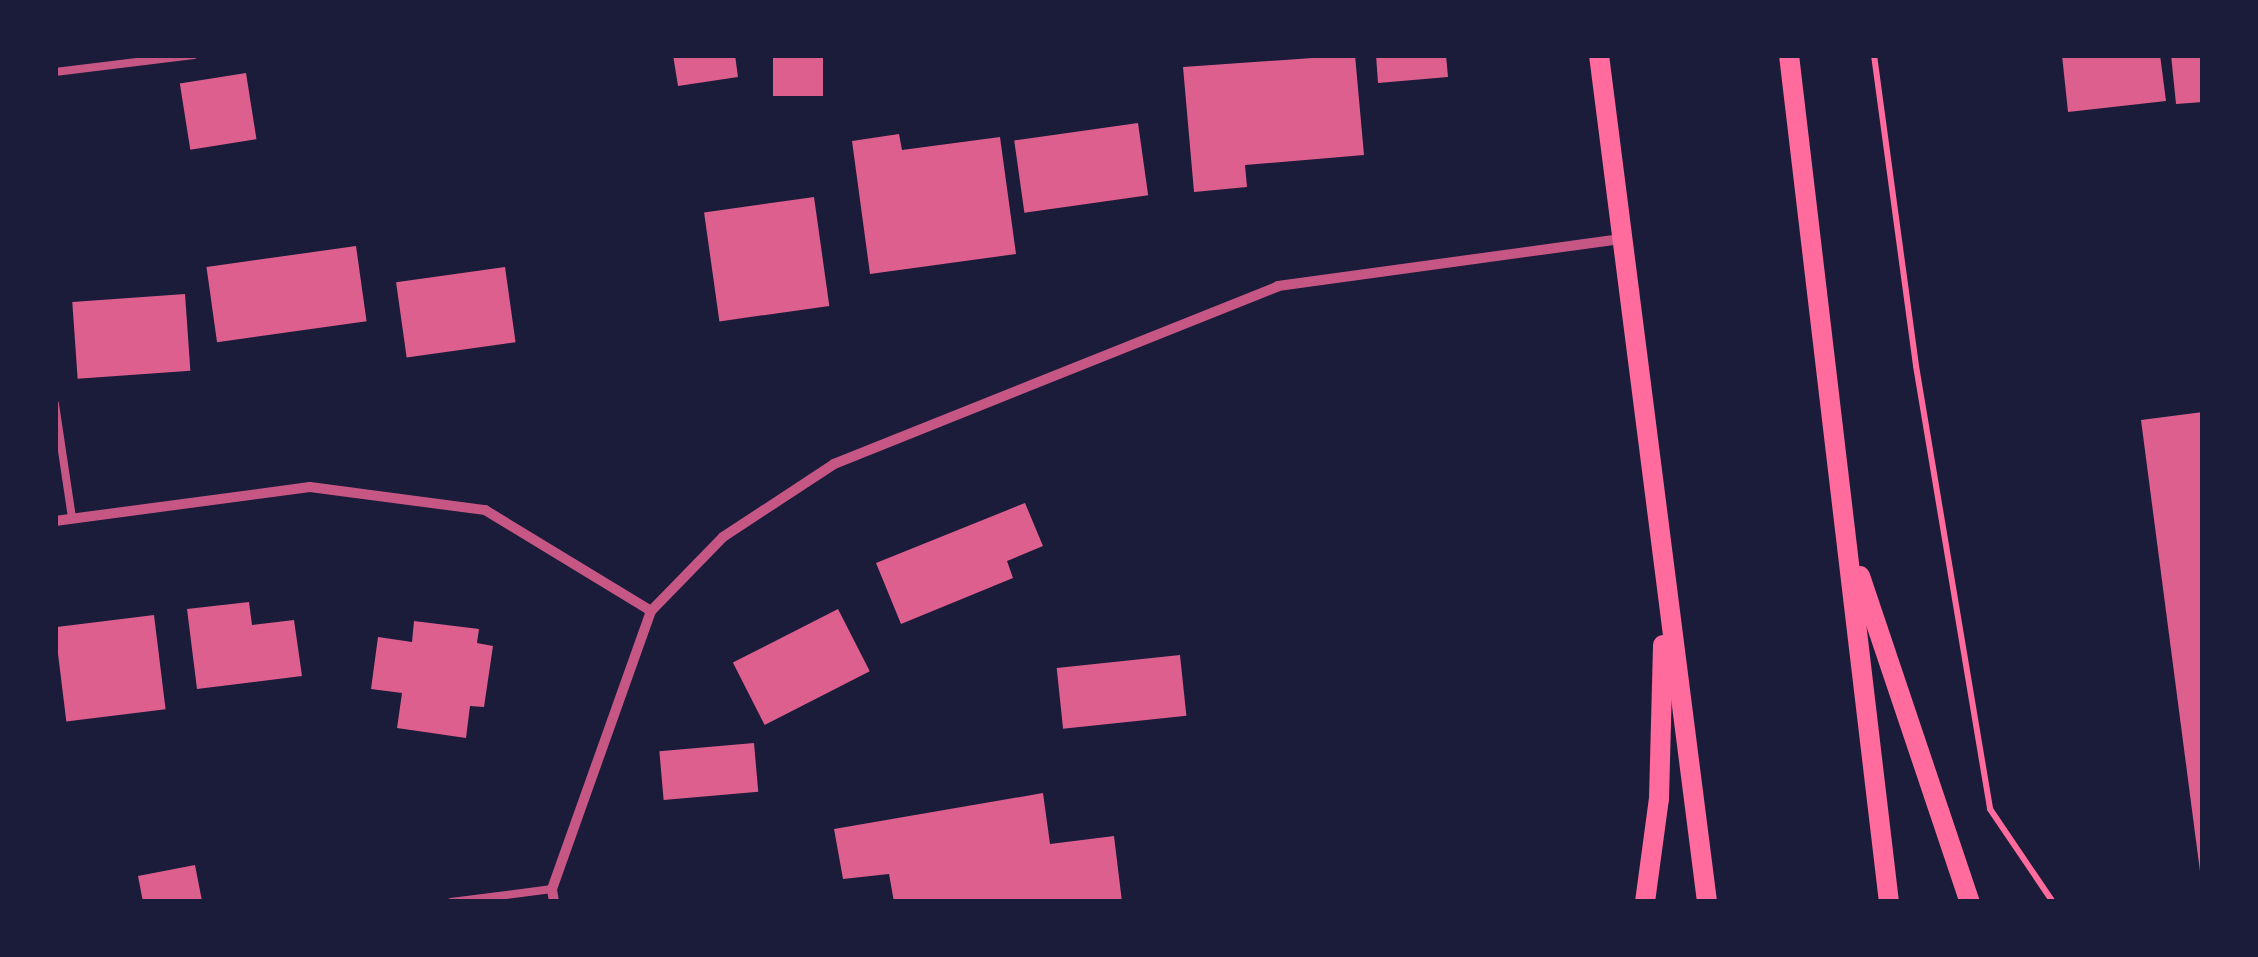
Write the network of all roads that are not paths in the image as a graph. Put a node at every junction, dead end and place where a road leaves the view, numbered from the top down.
1 (194, 55) edge
2 (1599, 55) edge
3 (1789, 55) edge
4 (55, 72) edge
5 (1622, 239) junction
6 (55, 404) edge
7 (72, 518) junction
8 (55, 520) edge
9 (1846, 532) junction
10 (1665, 579) junction
11 (651, 611) junction
12 (553, 896) edge
13 (450, 902) edge
14 (1645, 902) edge
15 (1707, 902) edge
16 (1889, 902) edge
17 (1970, 902) edge

1 - 4 lane
2 - 5 main road
3 - 9 main road
5 - 10 main road
5 - 11 street
6 - 7 lane
7 - 8 street
7 - 11 street
9 - 16 main road
9 - 17 main road
10 - 14 main road
10 - 15 main road
11 - 12 street
12 - 13 lane

